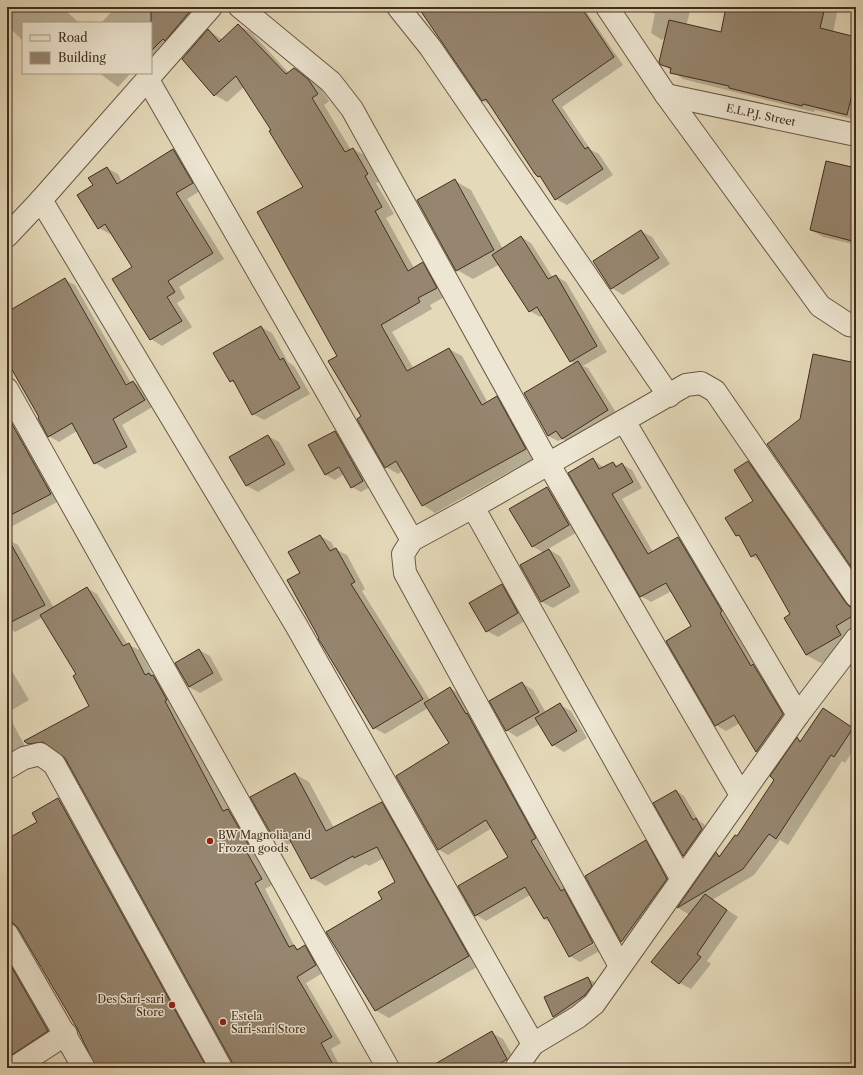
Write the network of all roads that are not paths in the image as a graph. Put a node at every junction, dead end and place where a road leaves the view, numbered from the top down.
1 (211, 7) edge
2 (240, 7) edge
3 (398, 7) edge
4 (607, 7) edge
5 (148, 80) junction
6 (666, 95) junction
7 (856, 135) edge
8 (41, 200) junction
9 (7, 236) edge
10 (856, 326) edge
11 (7, 389) edge
12 (669, 396) junction
13 (624, 421) junction
14 (548, 463) junction
15 (473, 507) junction
16 (412, 540) junction
17 (856, 596) edge
18 (856, 639) edge
19 (798, 715) junction
20 (7, 768) edge
21 (741, 795) junction
22 (681, 878) junction
23 (7, 934) edge
24 (620, 966) junction
25 (66, 1034) junction
26 (533, 1044) junction
27 (14, 1068) edge
28 (84, 1068) edge
29 (221, 1068) edge
30 (388, 1068) edge
31 (516, 1068) edge

1 - 5 street
2 - 14 street
3 - 12 street
4 - 6 street
5 - 8 street
5 - 16 street
6 - 7 street, E.L.P.J. Street
6 - 10 street
8 - 9 street
8 - 26 street
11 - 30 street
12 - 13 street
12 - 17 street
13 - 14 street
13 - 19 street
14 - 15 street
14 - 21 street
15 - 16 street
15 - 22 street
16 - 24 street
18 - 19 street
19 - 21 street
20 - 29 street
21 - 22 street
22 - 24 street
23 - 25 street
24 - 26 street
25 - 27 street
25 - 28 street
26 - 31 street

